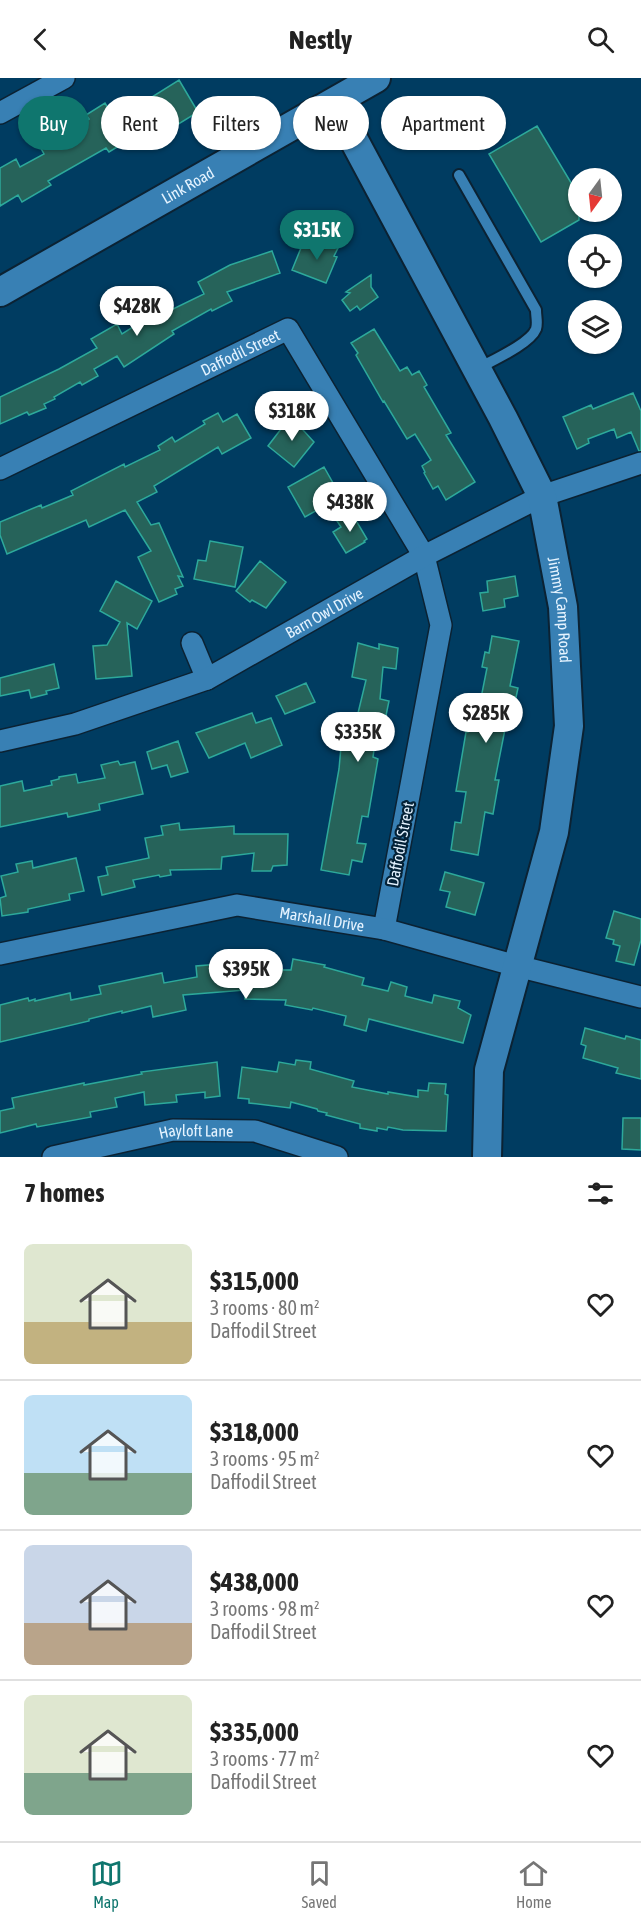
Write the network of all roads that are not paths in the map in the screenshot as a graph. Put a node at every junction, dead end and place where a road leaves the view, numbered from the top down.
1 (64, 78) edge
2 (376, 78) edge
3 (346, 96) edge
4 (0, 113) edge
5 (293, 126) edge
6 (359, 150) edge
7 (459, 175) dead end
8 (0, 291) edge
9 (477, 369) junction
10 (641, 463) edge
11 (0, 469) edge
12 (542, 496) junction
13 (424, 556) junction
14 (192, 643) dead end
15 (207, 679) junction
16 (0, 741) edge
17 (384, 929) junction
18 (0, 954) edge
19 (517, 966) junction
20 (641, 997) edge
21 (53, 1157) edge
22 (337, 1157) edge
23 (487, 1157) edge

1 - 4 street
2 - 3 street, Link Road
5 - 8 street, Link Road
6 - 9 street, Jimmy Camp Road
7 - 9 lane
9 - 12 street, Jimmy Camp Road
10 - 12 street, Barn Owl Drive
11 - 13 street, Daffodil Street
12 - 13 street, Barn Owl Drive
12 - 19 street, Jimmy Camp Road
13 - 15 street, Barn Owl Drive
13 - 17 street, Daffodil Street
14 - 15 street
15 - 16 street, Barn Owl Drive
17 - 18 street, Marshall Drive
17 - 19 street, Marshall Drive
19 - 20 street, Marshall Drive
19 - 23 street, Jimmy Camp Road
21 - 22 street, Hayloft Lane

